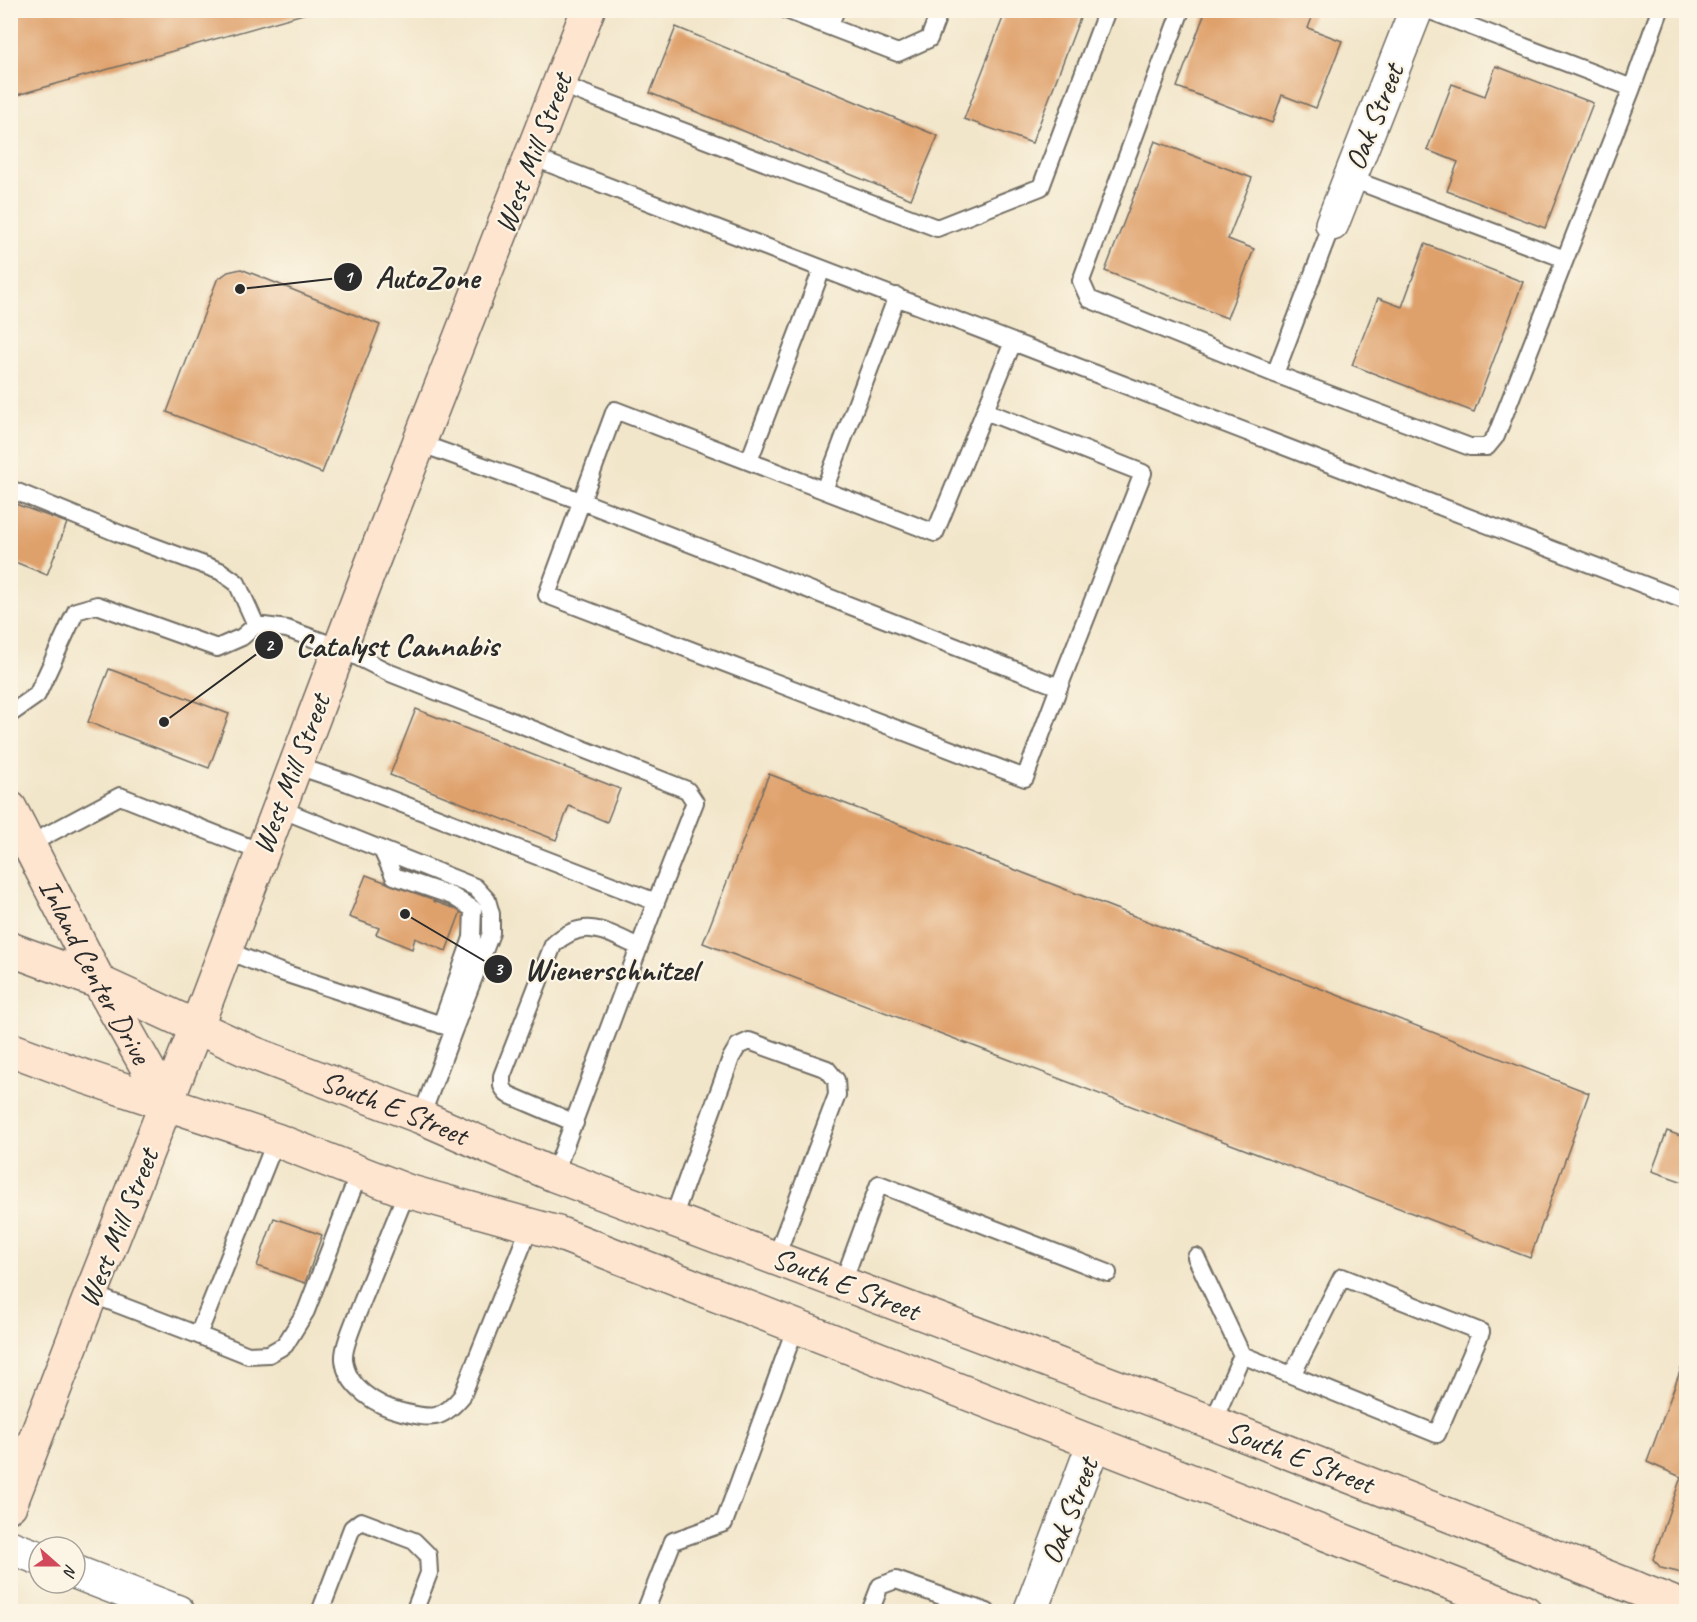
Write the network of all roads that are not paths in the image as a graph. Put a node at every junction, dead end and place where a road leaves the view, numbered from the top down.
1 (588, 10) edge
2 (786, 10) edge
3 (940, 10) edge
4 (1107, 10) edge
5 (1181, 10) edge
6 (1416, 10) edge
7 (1428, 10) edge
8 (1660, 10) edge
9 (832, 18) edge
10 (559, 84) junction
11 (1632, 88) junction
12 (532, 157) junction
13 (1349, 178) junction
14 (1332, 224) joint
15 (1565, 259) junction
16 (822, 269) junction
17 (897, 296) junction
18 (1013, 342) junction
19 (1275, 374) junction
20 (985, 411) junction
21 (419, 442) junction
22 (749, 461) junction
23 (10, 489) edge
24 (824, 490) junction
25 (582, 501) junction
26 (1686, 601) edge
27 (256, 625) junction
28 (340, 648) junction
29 (1059, 687) junction
30 (10, 714) edge
31 (294, 765) junction
32 (10, 808) edge
33 (278, 808) junction
34 (30, 844) junction
35 (261, 852) junction
36 (656, 902) junction
37 (639, 947) junction
38 (10, 949) edge
39 (225, 950) junction
40 (99, 982) junction
41 (441, 1025) junction
42 (196, 1028) junction
43 (10, 1049) edge
44 (167, 1103) junction
45 (421, 1116) junction
46 (574, 1123) junction
47 (276, 1140) junction
48 (359, 1173) junction
49 (555, 1175) junction
50 (407, 1191) junction
51 (673, 1218) junction
52 (530, 1226) junction
53 (776, 1257) junction
54 (1196, 1257) dead end
55 (1108, 1273) dead end
56 (843, 1282) junction
57 (91, 1294) junction
58 (796, 1326) junction
59 (198, 1335) junction
60 (1242, 1355) junction
61 (1292, 1375) junction
62 (1211, 1422) junction
63 (1095, 1443) junction
64 (10, 1505) edge
65 (10, 1547) edge
66 (27, 1553) edge
67 (87, 1577) edge
68 (1686, 1608) edge
69 (178, 1611) edge
70 (320, 1611) edge
71 (414, 1611) edge
72 (645, 1611) edge
73 (870, 1611) edge
74 (987, 1611) edge
75 (1030, 1611) edge
76 (1526, 1611) edge

1 - 10 main road, West Mill Street
2 - 9 lane
3 - 9 lane
4 - 10 lane
5 - 19 lane
6 - 13 street, Oak Street
7 - 11 lane
8 - 11 lane
10 - 12 main road, West Mill Street
11 - 15 lane
12 - 16 lane
12 - 21 main road, West Mill Street
13 - 14 street, Oak Street
13 - 15 lane
14 - 19 lane
15 - 19 lane
16 - 17 lane
16 - 22 lane
17 - 18 lane
17 - 24 lane
18 - 20 lane
18 - 26 lane
20 - 24 lane
20 - 29 lane
21 - 25 lane
21 - 28 main road, West Mill Street
22 - 24 lane
22 - 25 lane
23 - 27 lane
25 - 29 lane
25 - 29 lane
27 - 28 lane
27 - 30 lane
28 - 31 main road, West Mill Street
28 - 36 lane
31 - 33 main road, West Mill Street
31 - 36 lane
32 - 34 main road, Inland Center Drive
33 - 35 main road, West Mill Street
33 - 41 lane
34 - 35 lane
34 - 40 main road, Inland Center Drive
35 - 39 main road, West Mill Street
36 - 37 lane
37 - 46 lane
37 - 46 lane
38 - 40 main road, South E Street
39 - 41 lane
39 - 42 main road, West Mill Street
40 - 42 main road, South E Street
40 - 44 main road, Inland Center Drive
41 - 45 lane
42 - 44 main road, West Mill Street
42 - 45 main road, South E Street
43 - 44 main road, South E Street
44 - 47 main road, South E Street
44 - 57 main road, West Mill Street
45 - 49 main road, South E Street
46 - 49 lane
47 - 48 main road, South E Street
47 - 59 lane
48 - 50 main road, South E Street
48 - 59 lane
49 - 51 main road, South E Street
50 - 52 main road, South E Street
50 - 52 lane
51 - 53 main road, South E Street
51 - 53 lane
52 - 58 main road, South E Street
53 - 56 main road, South E Street
54 - 60 lane
55 - 56 lane
56 - 62 main road, South E Street
57 - 59 lane
57 - 64 main road, West Mill Street
58 - 63 main road, South E Street
58 - 72 lane
60 - 61 lane
60 - 62 lane
61 - 61 lane
62 - 68 main road, South E Street
63 - 75 street, Oak Street
63 - 76 main road, South E Street
65 - 66 street
67 - 69 street
70 - 71 lane
73 - 74 lane

